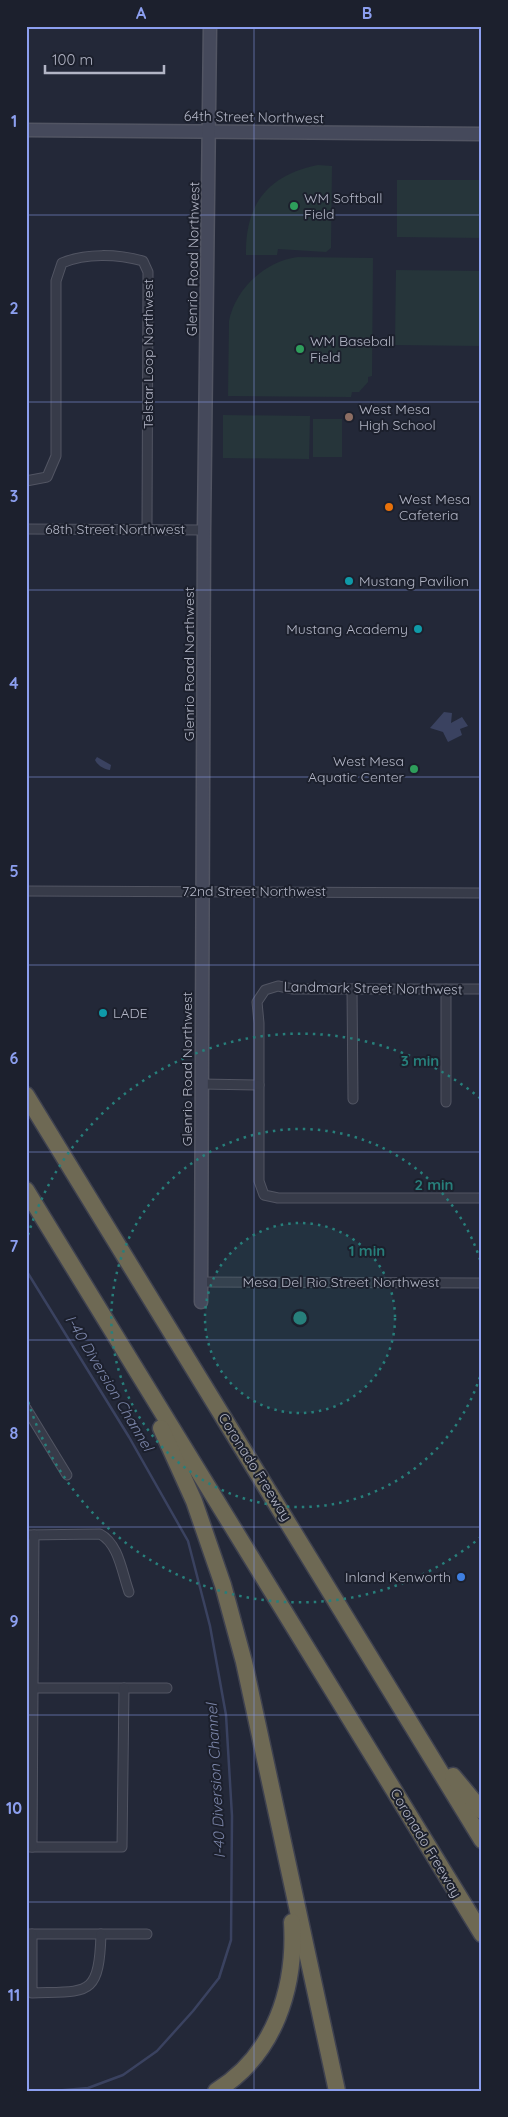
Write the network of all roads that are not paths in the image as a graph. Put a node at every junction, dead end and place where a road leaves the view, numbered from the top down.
1 (210, 26) edge
2 (26, 130) edge
3 (210, 131) junction
4 (482, 134) edge
5 (26, 481) edge
6 (26, 529) edge
7 (147, 529) junction
8 (204, 530) junction
9 (26, 891) edge
10 (202, 891) junction
11 (482, 893) edge
12 (352, 989) junction
13 (446, 989) junction
14 (482, 989) edge
15 (202, 1084) junction
16 (259, 1085) junction
17 (26, 1095) edge
18 (353, 1099) dead end
19 (446, 1102) dead end
20 (26, 1190) edge
21 (482, 1198) edge
22 (201, 1282) junction
23 (482, 1282) edge
24 (201, 1302) dead end
25 (134, 1365) junction
26 (26, 1408) edge
27 (67, 1475) dead end
28 (30, 1535) edge
29 (129, 1592) dead end
30 (30, 1688) edge
31 (124, 1688) junction
32 (167, 1688) dead end
33 (420, 1737) junction
34 (482, 1811) edge
35 (280, 1833) junction
36 (482, 1840) edge
37 (29, 1847) edge
38 (29, 1934) edge
39 (101, 1934) junction
40 (147, 1934) dead end
41 (482, 1934) edge
42 (216, 2091) edge
43 (337, 2091) edge

1 - 3 street, Glenrio Road Northwest
2 - 3 street, 64th Street Northwest
3 - 4 street, 64th Street Northwest
3 - 8 street, Glenrio Road Northwest
5 - 7 street, Telstar Loop Northwest
6 - 7 street, 68th Street Northwest
7 - 8 street, 68th Street Northwest
8 - 10 street, Glenrio Road Northwest
9 - 10 street, 72nd Street Northwest
10 - 11 street, 72nd Street Northwest
10 - 15 street, Glenrio Road Northwest
12 - 13 street, Landmark Street Northwest
12 - 16 street, Landmark Street Northwest
12 - 18 street
13 - 14 street, Landmark Street Northwest
13 - 19 street
15 - 16 street
15 - 22 street, Glenrio Road Northwest
16 - 21 street
17 - 33 highway, Coronado Freeway
20 - 25 highway, Coronado Freeway
22 - 23 street, Mesa Del Rio Street Northwest
22 - 24 street, Glenrio Road Northwest
25 - 35 highway
25 - 41 highway, Coronado Freeway
26 - 27 street
28 - 29 street
28 - 30 street
30 - 31 street
30 - 37 street
31 - 32 street
31 - 37 street
33 - 34 highway
33 - 36 highway, Coronado Freeway
35 - 42 highway
35 - 43 highway
38 - 39 street
38 - 39 street
39 - 40 street

